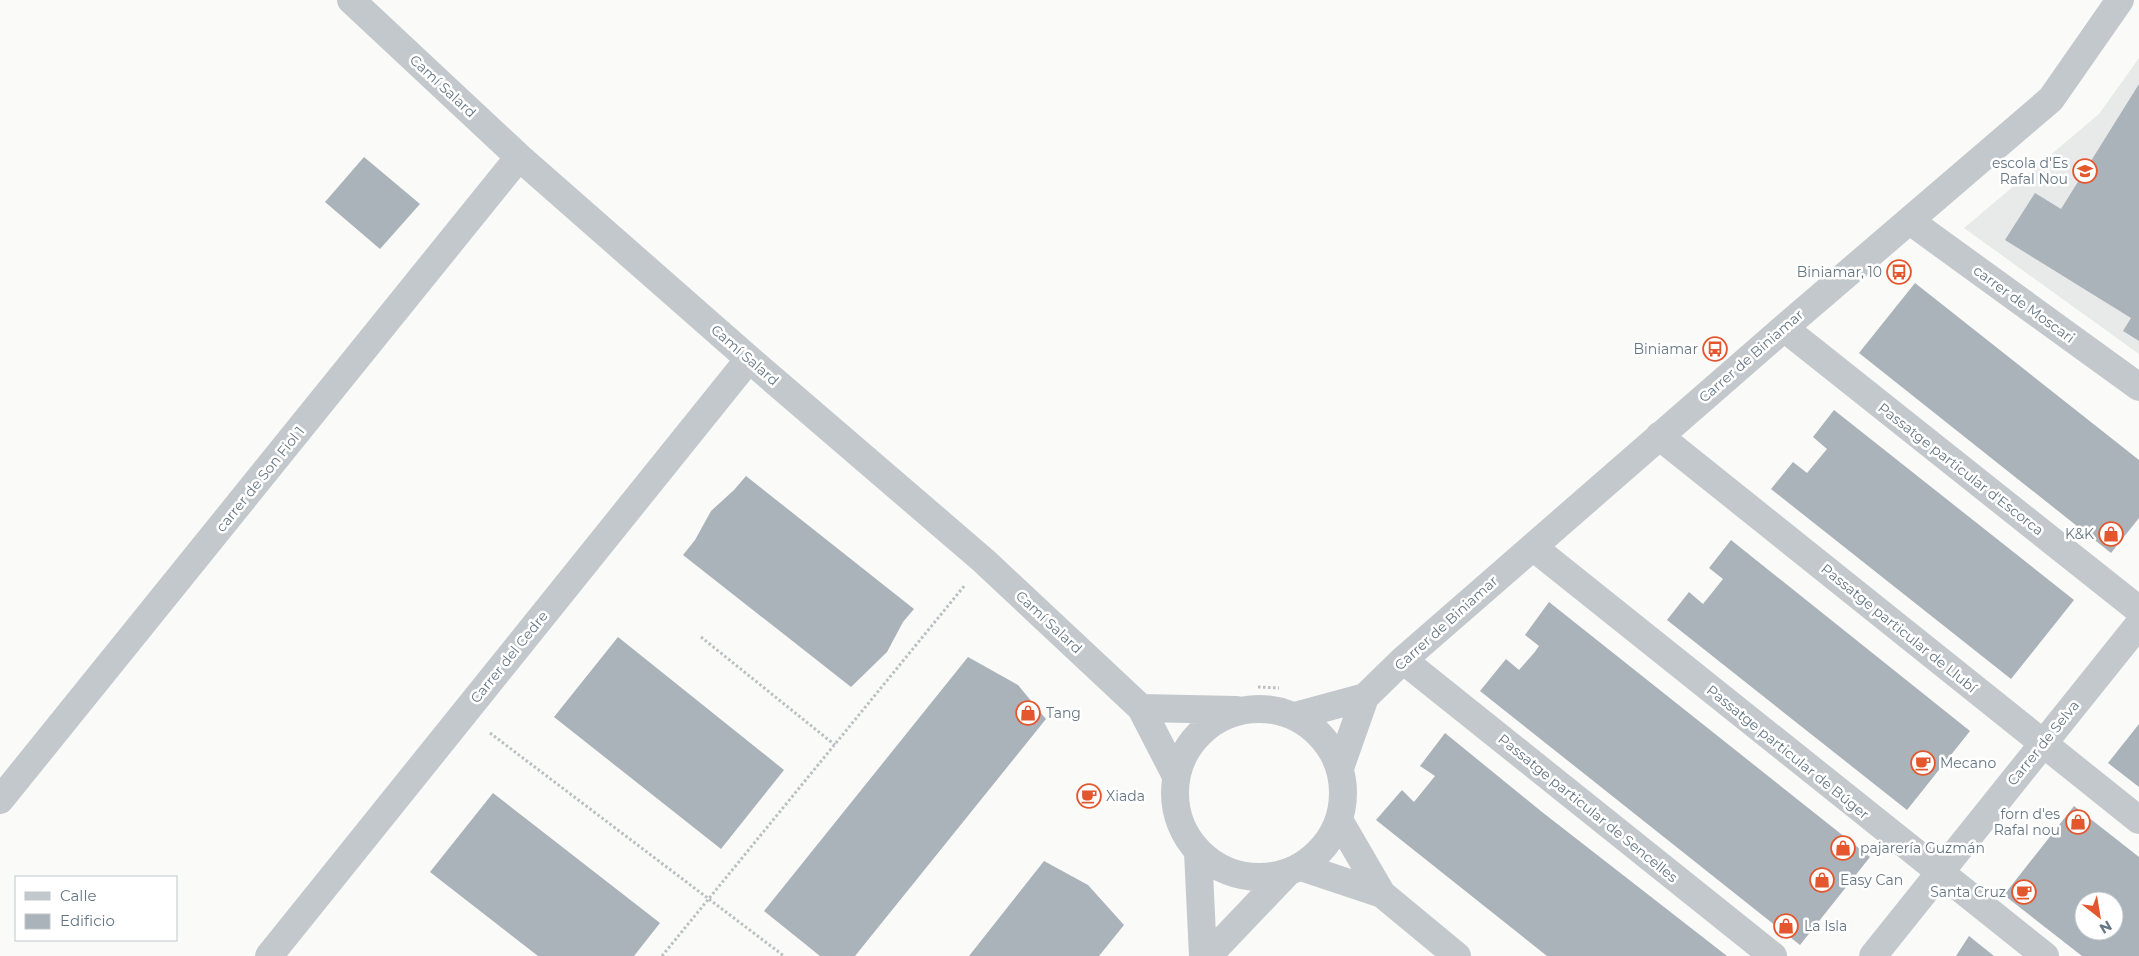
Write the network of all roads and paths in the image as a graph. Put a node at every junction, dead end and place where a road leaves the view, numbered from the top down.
1 (351, 0) edge
2 (2120, 0) edge
3 (519, 157) junction
4 (1910, 221) junction
5 (1784, 328) junction
6 (749, 359) junction
7 (2139, 387) edge
8 (1659, 436) junction
9 (1533, 547) junction
10 (984, 561) junction
11 (2139, 610) edge
12 (2139, 624) edge
13 (701, 637) dead end
14 (1404, 660) junction
15 (1365, 698) junction
16 (1141, 708) junction
17 (1243, 710) junction
18 (464, 713) junction
19 (1295, 716) junction
20 (2042, 744) junction
21 (835, 745) junction
22 (1340, 768) junction
23 (1176, 776) junction
24 (0, 800) edge
25 (1339, 820) junction
26 (2139, 820) edge
27 (1198, 852) junction
28 (1294, 870) junction
29 (1939, 872) junction
30 (1382, 894) junction
31 (709, 898) junction
32 (270, 956) edge
33 (662, 956) edge
34 (784, 956) edge
35 (1203, 956) edge
36 (1208, 956) edge
37 (1457, 956) edge
38 (1773, 956) edge
39 (1872, 956) edge
40 (2045, 956) edge

1 - 3 street, Camí Salard
2 - 4 street, Carrer de Biniamar
3 - 6 street, Camí Salard
3 - 24 street, carrer de Son Fiol 1
4 - 5 street, Carrer de Biniamar
4 - 7 street, carrer de Moscari
5 - 8 street, Carrer de Biniamar
5 - 11 street, Passatge particular d'Escorca
6 - 10 street, Camí Salard
6 - 18 street, Carrer del Cedre
8 - 9 street, Carrer de Biniamar
8 - 20 street, Passatge particular de Llubí
9 - 14 street, Carrer de Biniamar
9 - 29 street, Passatge particular de Búger
10 - 16 street, Camí Salard
10 - 21 path
12 - 20 street, Carrer de Selva
13 - 21 path
14 - 15 street, Carrer de Biniamar
14 - 38 street, Passatge particular de Sencelles
15 - 19 street, Carrer de Biniamar
15 - 22 street, Carrer de Biniamar
16 - 17 street
16 - 23 street, Camí Salard
17 - 19 street
17 - 23 street
18 - 31 path
18 - 32 street, Carrer del Cedre
19 - 22 street
20 - 26 street, Passatge particular de Llubí
20 - 29 street, Carrer de Selva
21 - 31 path
22 - 25 street
23 - 27 street
25 - 28 street
25 - 30 street
27 - 28 street
27 - 35 street
28 - 30 street
28 - 36 street
29 - 39 street, Carrer de Selva
29 - 40 street, Passatge particular de Búger
30 - 37 street
31 - 33 path
31 - 34 path

